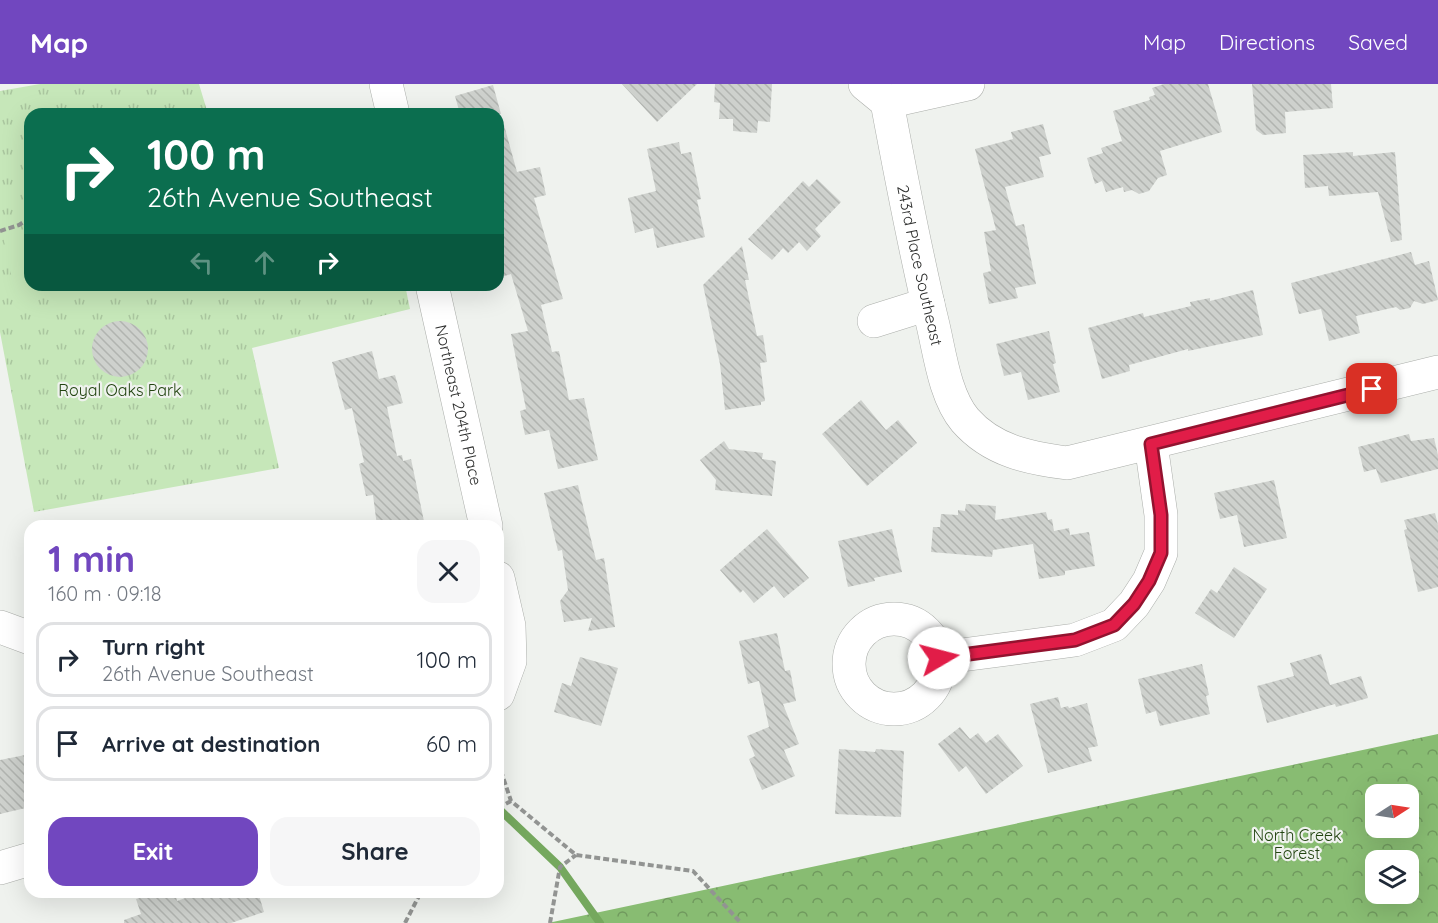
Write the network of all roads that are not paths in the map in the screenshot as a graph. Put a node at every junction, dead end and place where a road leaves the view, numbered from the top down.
1 (386, 84) edge
2 (968, 84) edge
3 (876, 93) edge
4 (392, 108) edge
5 (433, 291) edge
6 (928, 304) junction
7 (874, 321) dead end
8 (1438, 372) edge
9 (1151, 444) junction
10 (485, 520) edge
11 (504, 604) edge
12 (0, 627) edge
13 (24, 636) edge
14 (939, 658) dead end
15 (504, 678) edge
16 (24, 861) edge
17 (0, 868) edge

1 - 4 street
2 - 3 street
3 - 6 street, 243rd Place Southeast
5 - 10 street, Northeast 204th Place
6 - 7 street
6 - 9 street, 243rd Place Southeast
8 - 9 street, 243rd Place Southeast
9 - 14 street
11 - 15 street
12 - 13 street
16 - 17 street

